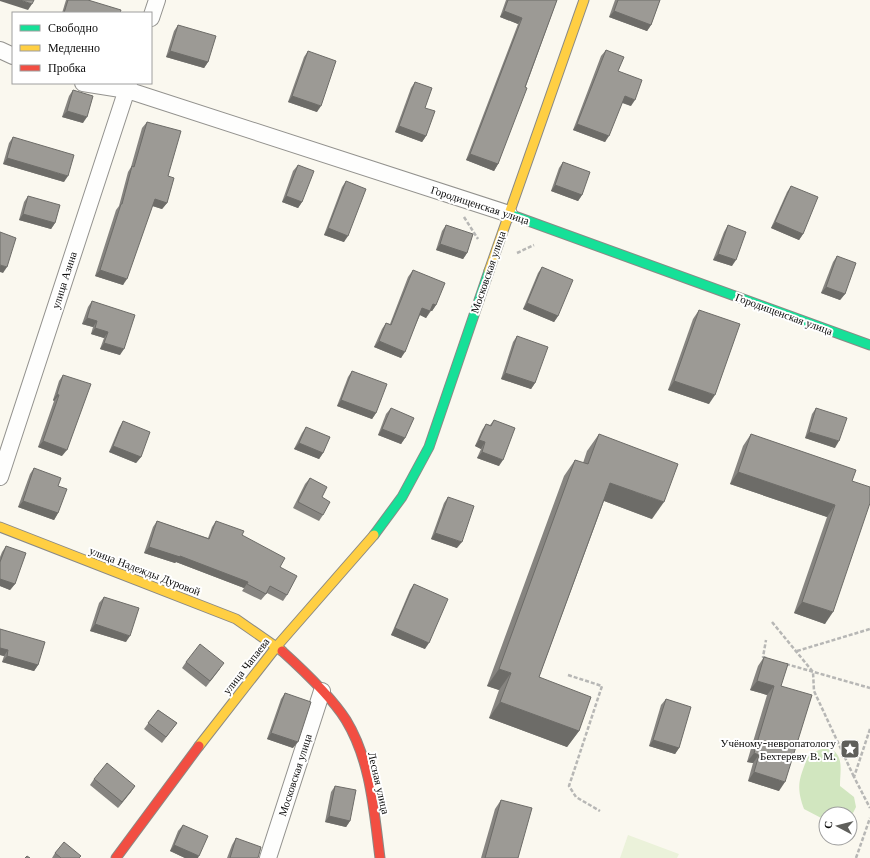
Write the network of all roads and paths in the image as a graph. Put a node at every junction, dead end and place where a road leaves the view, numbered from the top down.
1 (157, 0) edge
2 (584, 0) edge
3 (152, 15) edge
4 (0, 50) edge
5 (12, 56) edge
6 (94, 84) edge
7 (128, 87) edge
8 (468, 200) junction
9 (509, 214) junction
10 (483, 245) dead end
11 (870, 345) edge
12 (0, 477) edge
13 (402, 496) joint
14 (0, 527) edge
15 (772, 622) dead end
16 (870, 629) edge
17 (766, 640) dead end
18 (277, 646) junction
19 (797, 652) junction
20 (770, 659) edge
21 (784, 663) edge
22 (813, 672) junction
23 (568, 675) dead end
24 (870, 688) edge
25 (322, 691) junction
26 (870, 729) edge
27 (854, 777) junction
28 (870, 808) edge
29 (600, 811) dead end
30 (870, 818) edge
31 (116, 858) edge
32 (268, 858) edge
33 (380, 858) edge
34 (856, 858) edge

1 - 3 street
2 - 9 street, Московская улица
4 - 5 street
6 - 7 street, Городищенская улица
7 - 8 street, Городищенская улица
7 - 12 street, улица Азина
8 - 9 street, Городищенская улица
8 - 10 path
9 - 11 street, Городищенская улица
9 - 13 street, Московская улица
13 - 18 street, улица Чапаева
14 - 18 street, улица Надежды Дуровой
15 - 19 path
16 - 19 path
17 - 20 path
18 - 25 street, Лесная улица
18 - 31 street, улица Чапаева
19 - 22 path
21 - 22 path
22 - 24 path
22 - 27 path
23 - 29 path
25 - 32 street, Московская улица
25 - 33 street, Лесная улица
26 - 27 path
27 - 28 path
30 - 34 path

